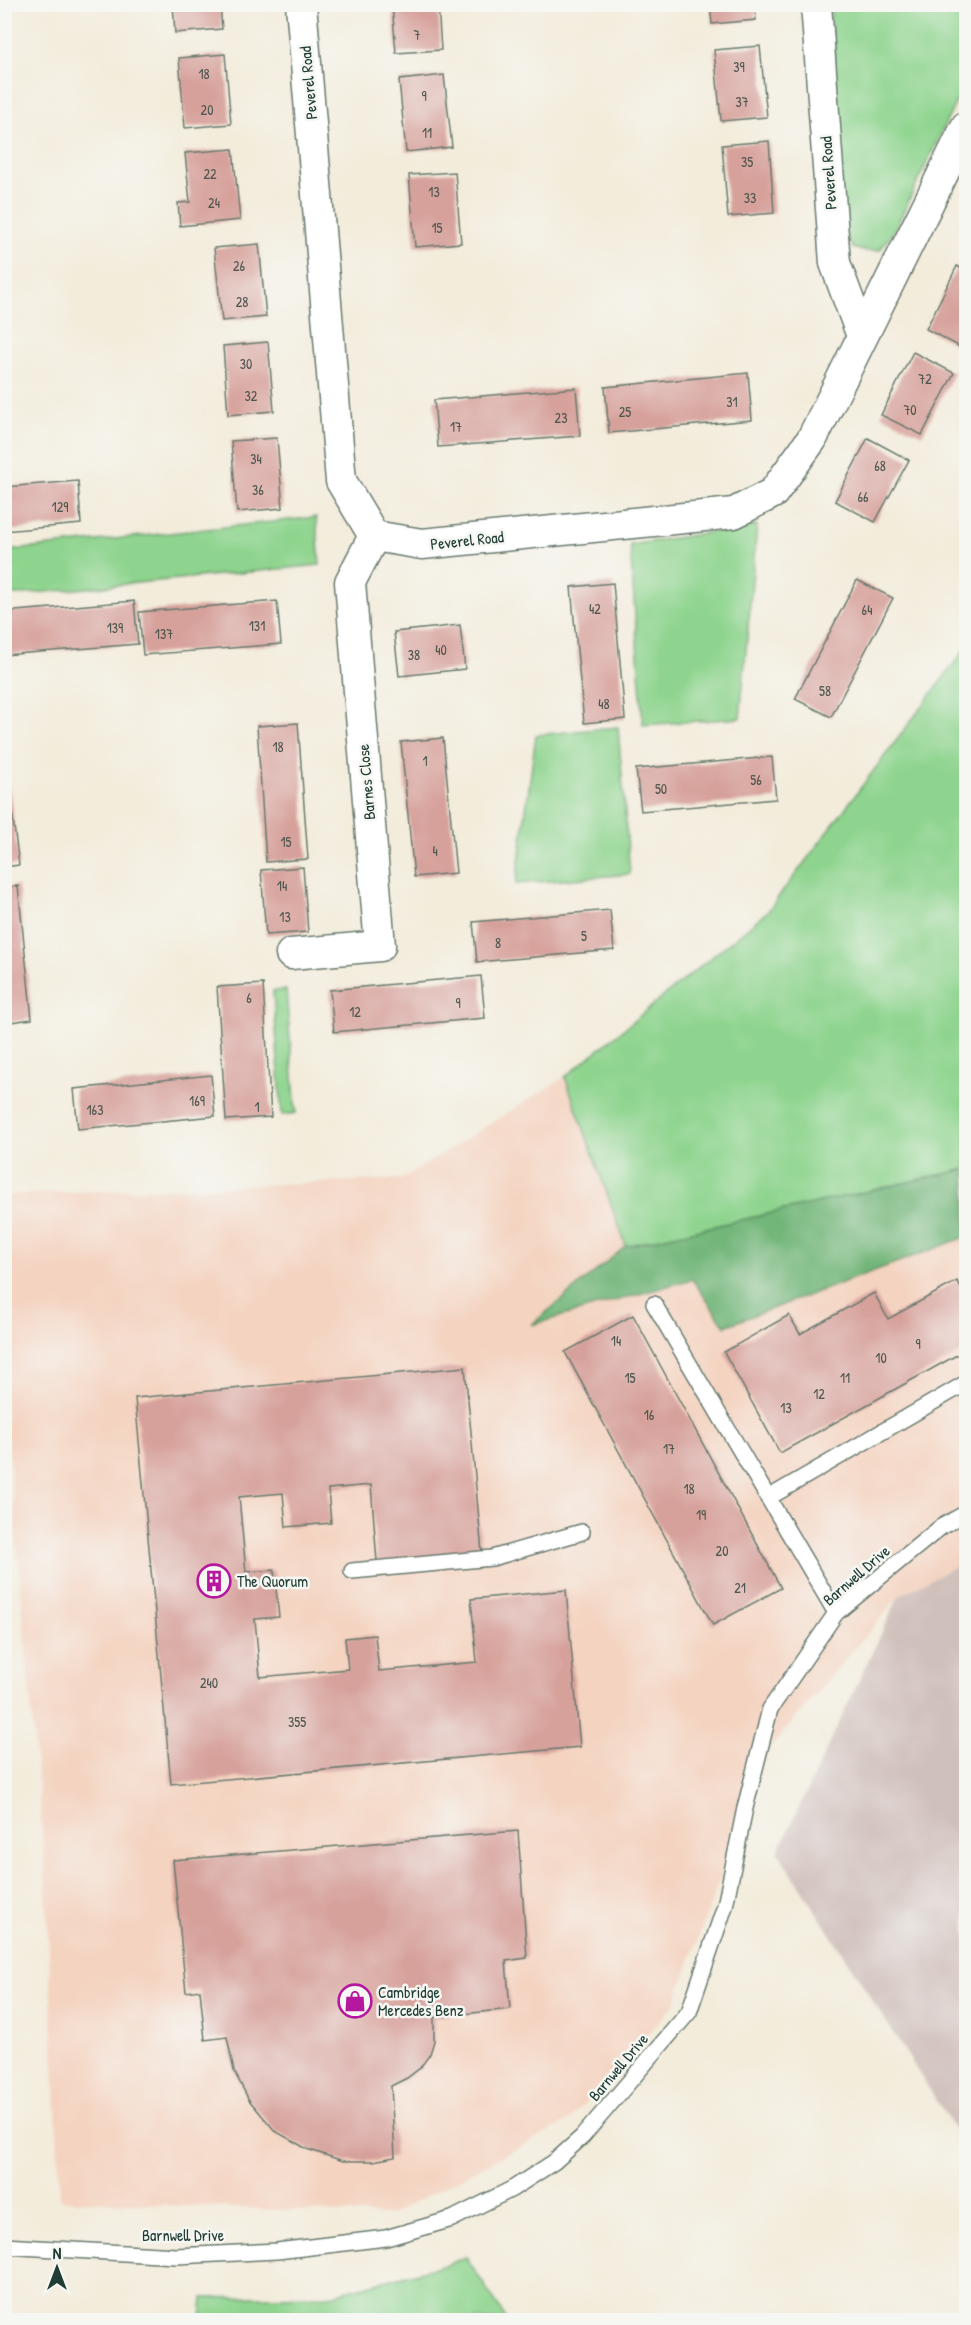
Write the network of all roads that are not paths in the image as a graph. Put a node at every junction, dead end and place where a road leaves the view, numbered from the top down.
1 (301, 4) edge
2 (816, 4) edge
3 (966, 127) edge
4 (861, 336) junction
5 (374, 536) junction
6 (291, 954) dead end
7 (654, 1304) dead end
8 (966, 1383) edge
9 (768, 1498) junction
10 (966, 1513) edge
11 (582, 1532) dead end
12 (352, 1571) dead end
13 (836, 1613) junction
14 (4, 2246) edge

1 - 5 street, Peverel Road
2 - 4 street, Peverel Road
3 - 4 street, Peverel Road
4 - 5 street, Peverel Road
5 - 6 street, Barnes Close
7 - 9 lane
8 - 9 lane
9 - 13 lane
10 - 13 lane, Barnwell Drive
11 - 12 lane
13 - 14 lane, Barnwell Drive

